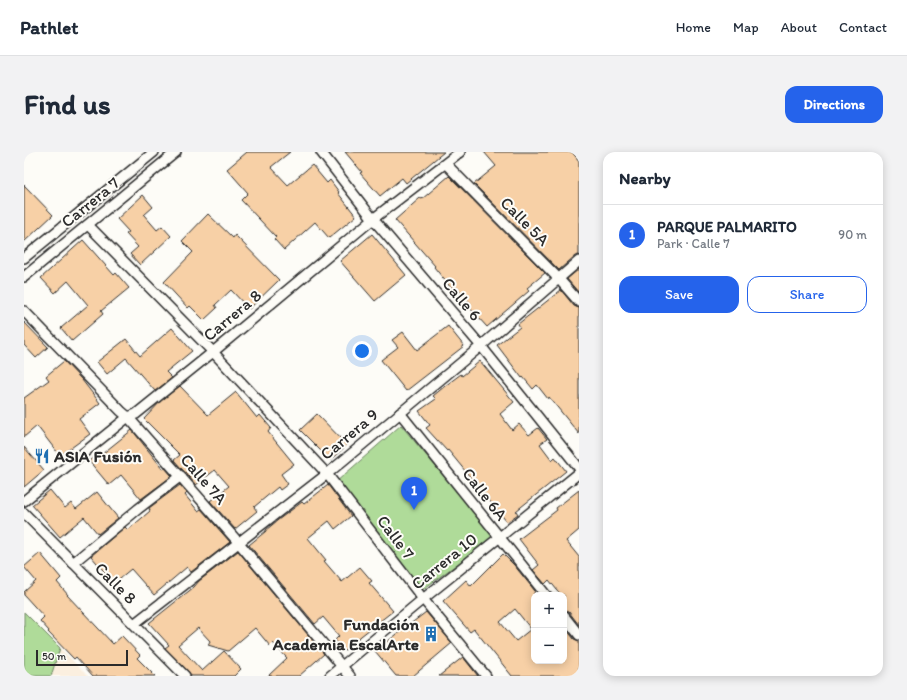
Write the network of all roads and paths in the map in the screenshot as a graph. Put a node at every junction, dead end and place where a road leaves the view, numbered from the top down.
1 (154, 152) edge
2 (176, 152) edge
3 (460, 152) edge
4 (322, 153) edge
5 (446, 164) junction
6 (373, 219) junction
7 (88, 224) junction
8 (24, 258) edge
9 (579, 261) edge
10 (24, 277) edge
11 (558, 278) junction
12 (579, 302) edge
13 (24, 311) edge
14 (481, 346) junction
15 (213, 352) junction
16 (400, 413) junction
17 (128, 417) junction
18 (579, 468) edge
19 (579, 473) edge
20 (327, 474) junction
21 (181, 476) junction
22 (24, 501) edge
23 (24, 513) edge
24 (499, 538) junction
25 (238, 543) junction
26 (73, 563) junction
27 (544, 592) edge
28 (423, 598) junction
29 (567, 620) edge
30 (134, 624) junction
31 (579, 635) edge
32 (342, 666) junction
33 (185, 676) edge
34 (330, 676) edge
35 (350, 676) edge
36 (486, 676) edge

1 - 8 street, Carrera 7
2 - 7 street, Carrera 7
3 - 5 street, Carrera 8
4 - 6 street, Calle 6
5 - 6 street, Carrera 8
5 - 11 street, Calle 5A
6 - 14 street, Calle 6
6 - 15 street, Carrera 8
7 - 10 street, Carrera 7
7 - 15 street, Calle 7
9 - 11 street, Carrera 9
11 - 12 street, Calle 5A
11 - 14 street, Carrera 9
13 - 17 street, Calle 7A
14 - 16 street, Carrera 9
14 - 18 street, Calle 6
15 - 17 street, Carrera 8
15 - 20 street, Calle 7
16 - 20 street, Carrera 9
16 - 24 street, Calle 6A
17 - 21 street, Calle 7A
17 - 22 street, Carrera 8
19 - 24 street, Carrera 10
20 - 25 street, Carrera 9
20 - 28 street, Calle 7
21 - 25 street, Calle 7A
21 - 26 street
23 - 26 street, Calle 8
24 - 27 street, Calle 6A
24 - 28 street, Carrera 10
25 - 30 street, Carrera 9
25 - 32 street, Calle 7A
26 - 30 street, Calle 8
28 - 32 street, Carrera 10
28 - 36 street, Calle 7
29 - 31 street
30 - 33 street, Calle 8
32 - 34 street, Carrera 10
32 - 35 street, Calle 7A

